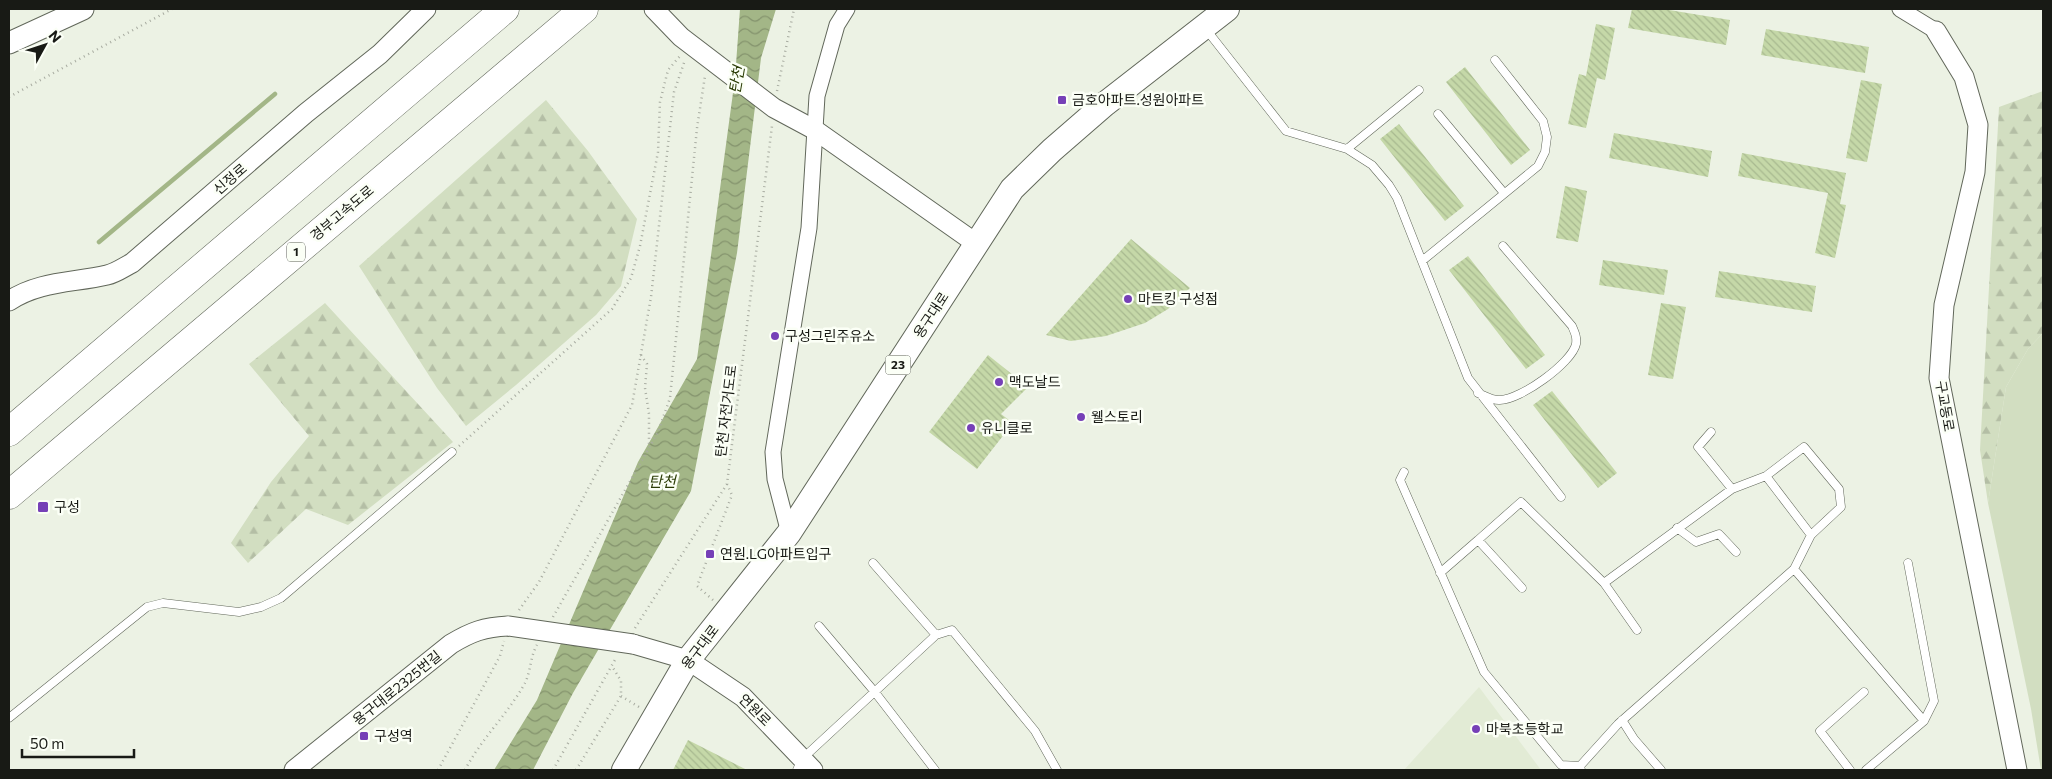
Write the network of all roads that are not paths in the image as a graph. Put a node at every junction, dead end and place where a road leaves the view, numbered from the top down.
1 (83, 9) edge
2 (426, 9) edge
3 (505, 9) edge
4 (584, 9) edge
5 (654, 9) edge
6 (848, 9) edge
7 (1227, 9) edge
8 (1900, 9) edge
9 (1204, 27) junction
10 (1936, 31) joint
11 (9, 43) edge
12 (1494, 60) dead end
13 (1419, 90) dead end
14 (1438, 114) dead end
15 (815, 130) junction
16 (1347, 149) junction
17 (1504, 193) junction
18 (977, 244) junction
19 (1503, 246) dead end
20 (1422, 261) junction
21 (9, 301) edge
22 (1478, 393) junction
23 (9, 432) edge
24 (1711, 432) dead end
25 (452, 452) road end
26 (1404, 472) dead end
27 (1766, 476) junction
28 (1732, 489) junction
29 (9, 495) edge
30 (1561, 497) dead end
31 (1677, 528) junction
32 (789, 533) junction
33 (1811, 535) junction
34 (1478, 540) junction
35 (1736, 552) dead end
36 (873, 562) dead end
37 (1908, 563) dead end
38 (1794, 569) junction
39 (1440, 573) junction
40 (1604, 583) junction
41 (1522, 588) dead end
42 (819, 626) dead end
43 (1637, 630) dead end
44 (936, 635) junction
45 (688, 660) junction
46 (874, 691) junction
47 (1864, 692) dead end
48 (9, 718) edge
49 (1622, 720) junction
50 (1924, 721) junction
51 (804, 767) edge
52 (1581, 768) edge
53 (294, 770) edge
54 (624, 770) edge
55 (935, 770) edge
56 (1057, 770) edge
57 (1661, 770) edge
58 (1850, 770) edge
59 (1866, 770) edge
60 (2017, 770) edge

1 - 11 main road
2 - 21 street, 신정로
3 - 23 highway
4 - 29 highway, 경부고속도로 / 1
5 - 15 street
6 - 15 street
7 - 9 main road, 용구대로 / 23
8 - 10 street, 구교동로
9 - 16 lane
9 - 18 main road, 용구대로 / 23
10 - 60 street, 구교동로
12 - 17 lane
13 - 16 lane
14 - 17 lane
15 - 18 street
15 - 32 street
16 - 20 lane
17 - 20 lane
18 - 32 main road, 용구대로 / 23
19 - 22 lane
20 - 22 lane
22 - 30 lane
24 - 28 lane
25 - 48 lane
26 - 39 lane
27 - 28 lane
27 - 33 lane
27 - 33 lane
28 - 31 lane
31 - 35 lane
31 - 40 lane
32 - 45 main road, 용구대로 / 23
33 - 38 lane
34 - 39 lane
34 - 40 lane
34 - 41 lane
36 - 44 lane
37 - 50 lane
38 - 49 lane
38 - 50 lane
39 - 52 lane
40 - 43 lane
42 - 46 lane
44 - 46 lane
44 - 56 lane
45 - 51 street, 연원로
45 - 53 street, 용구대로2325번길, bridge
45 - 54 main road, 용구대로 / 23
46 - 51 lane
46 - 55 lane
47 - 58 lane
49 - 52 lane
49 - 57 lane
50 - 59 lane

